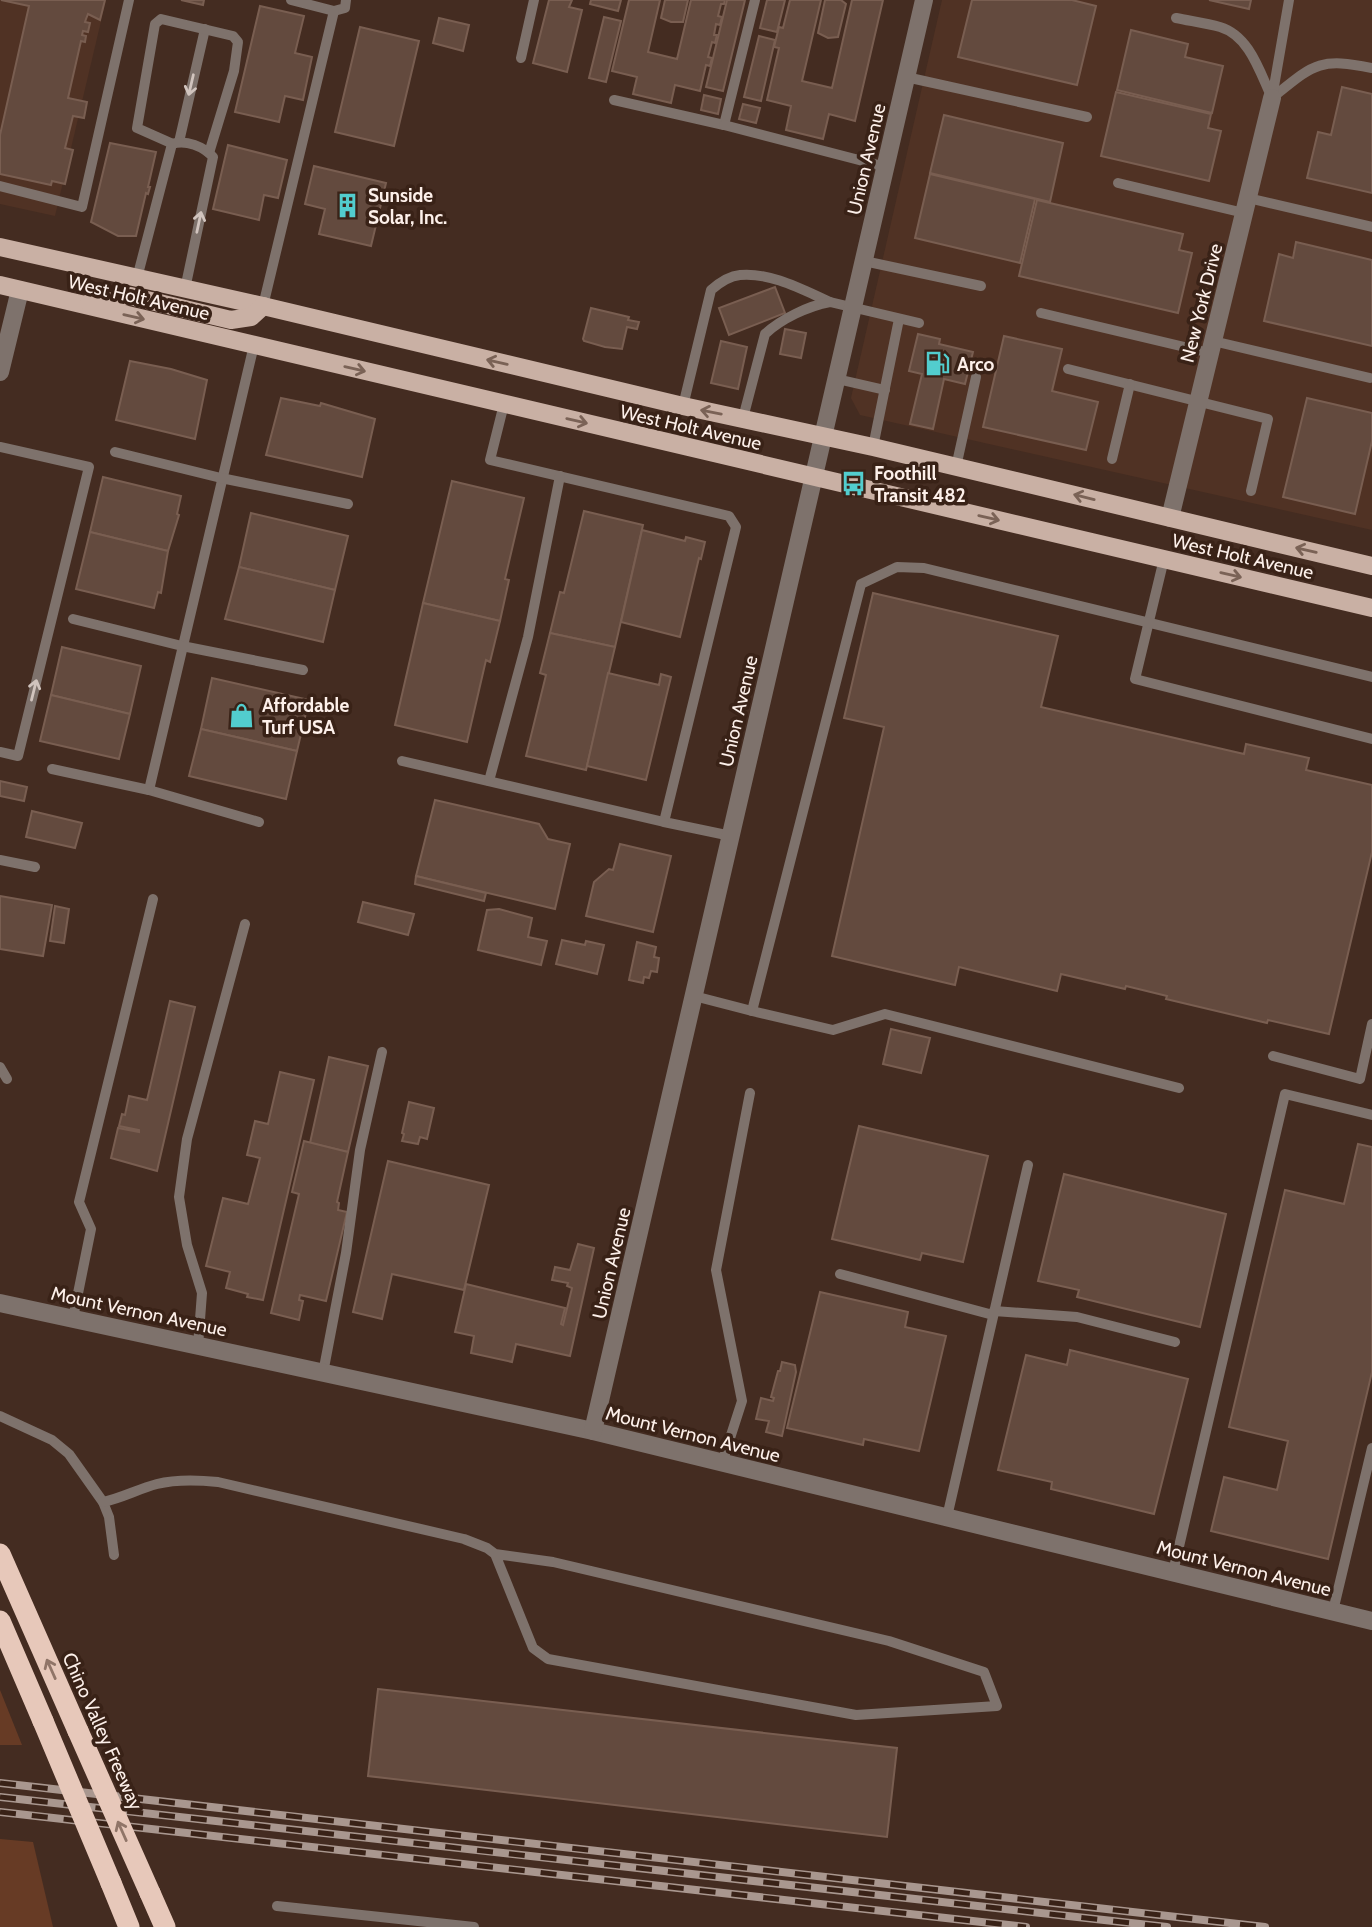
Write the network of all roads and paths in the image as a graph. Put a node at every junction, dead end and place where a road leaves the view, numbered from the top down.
1 (129, 0) edge
2 (290, 0) edge
3 (346, 0) edge
4 (534, 0) edge
5 (755, 0) edge
6 (924, 0) edge
7 (1289, 0) edge
8 (334, 11) junction
9 (1175, 18) dead end
10 (205, 29) junction
11 (521, 58) dead end
12 (1372, 68) edge
13 (906, 77) junction
14 (1272, 98) junction
15 (614, 100) dead end
16 (1087, 117) dead end
17 (724, 125) junction
18 (176, 143) junction
19 (209, 153) junction
20 (886, 167) junction
21 (1118, 183) dead end
22 (0, 186) edge
23 (1246, 206) junction
24 (1372, 227) edge
25 (0, 247) edge
26 (864, 261) junction
27 (136, 278) junction
28 (0, 285) edge
29 (981, 286) dead end
30 (185, 289) junction
31 (20, 290) junction
32 (830, 302) junction
33 (79, 304) junction
34 (263, 306) junction
35 (853, 307) junction
36 (1041, 313) dead end
37 (899, 319) junction
38 (919, 323) dead end
39 (254, 345) junction
40 (1212, 347) junction
41 (1068, 369) dead end
42 (0, 372) edge
43 (976, 377) dead end
44 (1370, 378) dead end
45 (837, 379) junction
46 (1130, 384) junction
47 (885, 390) junction
48 (1199, 401) junction
49 (504, 404) junction
50 (683, 406) junction
51 (743, 418) junction
52 (822, 436) junction
53 (0, 447) edge
54 (873, 447) junction
55 (115, 452) dead end
56 (1112, 459) dead end
57 (956, 467) junction
58 (560, 476) junction
59 (814, 477) junction
60 (222, 478) junction
61 (1251, 491) dead end
62 (348, 504) dead end
63 (1170, 518) junction
64 (1164, 559) junction
65 (1372, 566) edge
66 (1372, 608) edge
67 (73, 619) dead end
68 (1148, 622) junction
69 (182, 646) junction
70 (303, 670) dead end
71 (1372, 677) edge
72 (1372, 739) edge
73 (0, 752) edge
74 (402, 761) dead end
75 (52, 769) dead end
76 (489, 781) junction
77 (149, 790) junction
78 (259, 822) dead end
79 (664, 822) junction
80 (731, 836) junction
81 (0, 860) edge
82 (35, 867) dead end
83 (153, 899) dead end
84 (245, 924) dead end
85 (694, 996) junction
86 (752, 1011) junction
87 (1372, 1024) edge
88 (382, 1052) dead end
89 (1273, 1056) dead end
90 (0, 1067) edge
91 (7, 1079) dead end
92 (1179, 1087) dead end
93 (750, 1093) dead end
94 (1372, 1115) edge
95 (1028, 1165) dead end
96 (840, 1274) dead end
97 (0, 1303) edge
98 (994, 1313) junction
99 (73, 1318) junction
100 (1175, 1342) dead end
101 (198, 1346) junction
102 (323, 1373) junction
103 (0, 1416) edge
104 (593, 1431) junction
105 (1372, 1448) edge
106 (722, 1463) junction
107 (103, 1502) junction
108 (947, 1517) junction
109 (0, 1554) edge
110 (495, 1554) junction
111 (114, 1555) dead end
112 (1173, 1572) junction
113 (1333, 1611) junction
114 (0, 1621) edge
115 (1372, 1621) edge
116 (277, 1906) dead end
117 (127, 1924) edge
118 (165, 1927) edge
119 (474, 1927) edge

1 - 22 lane
2 - 8 lane
3 - 8 lane
4 - 11 lane
5 - 17 lane
6 - 13 street, Union Avenue
7 - 14 lane
8 - 34 lane
9 - 14 lane
10 -> 18 lane
10 - 18 lane
10 - 19 lane
12 - 14 lane
13 - 16 lane
13 - 20 street, Union Avenue
14 - 23 street, New York Drive
15 - 17 lane
17 - 20 lane
18 - 19 lane
18 - 27 lane
30 -> 19 lane
20 - 26 street, Union Avenue
21 - 23 lane
23 - 24 lane
23 - 40 street, New York Drive
25 - 27 main road, West Holt Avenue
26 - 29 lane
26 - 35 street, Union Avenue
27 - 30 main road, West Holt Avenue
28 - 31 main road, West Holt Avenue
30 - 34 main road, West Holt Avenue
31 - 33 main road, West Holt Avenue
31 - 42 street
32 - 35 lane
32 - 50 lane
32 - 51 lane
33 - 34 main road
33 -> 39 main road, West Holt Avenue
50 -> 34 main road, West Holt Avenue
35 - 37 lane
35 - 45 street, Union Avenue
36 - 40 lane
37 - 38 lane
37 - 47 lane
39 -> 49 main road, West Holt Avenue
39 - 60 lane
40 - 44 lane
40 - 48 street, New York Drive
41 - 46 lane
43 - 57 lane
45 - 47 lane
45 - 52 street, Union Avenue
46 - 48 lane
46 - 56 lane
47 - 54 lane
48 - 61 lane
48 - 63 street, New York Drive
49 - 58 lane
49 -> 59 main road, West Holt Avenue
51 -> 50 main road, West Holt Avenue
51 - 52 main road, West Holt Avenue
52 - 54 main road, West Holt Avenue
52 - 59 street, Union Avenue
73 -> 53 lane
54 - 57 main road, West Holt Avenue
55 - 60 lane
63 -> 57 main road, West Holt Avenue
58 - 76 lane
58 - 79 lane
59 -> 64 main road, West Holt Avenue
59 - 80 street, Union Avenue
60 - 62 lane
60 - 69 lane
65 -> 63 main road, West Holt Avenue
64 -> 66 main road, West Holt Avenue
64 - 68 lane
67 - 69 lane
68 - 71 lane
68 - 72 lane
68 - 86 lane
69 - 70 lane
69 - 77 lane
74 - 76 lane
75 - 77 lane
76 - 79 lane
77 - 78 lane
79 - 80 lane
80 - 85 street, Union Avenue
81 - 82 lane
83 - 99 lane
84 - 101 lane
85 - 86 lane
85 - 104 street, Union Avenue
86 - 92 lane
87 - 89 lane
88 - 102 lane
90 - 91 lane
93 - 106 lane
94 - 112 lane
95 - 98 lane
96 - 98 lane
97 - 99 street, Mount Vernon Avenue
98 - 100 lane
98 - 108 lane
99 - 101 street, Mount Vernon Avenue
101 - 102 street, Mount Vernon Avenue
102 - 104 street, Mount Vernon Avenue
103 - 107 lane
104 - 106 street, Mount Vernon Avenue
105 - 113 lane
106 - 108 street, Mount Vernon Avenue
107 - 110 lane
107 - 111 lane
108 - 112 street, Mount Vernon Avenue
118 -> 109 highway, Chino Valley Freeway, bridge
110 - 110 lane
112 - 113 street, Mount Vernon Avenue
113 - 115 street, Mount Vernon Avenue
114 - 117 highway, bridge
116 - 119 lane

